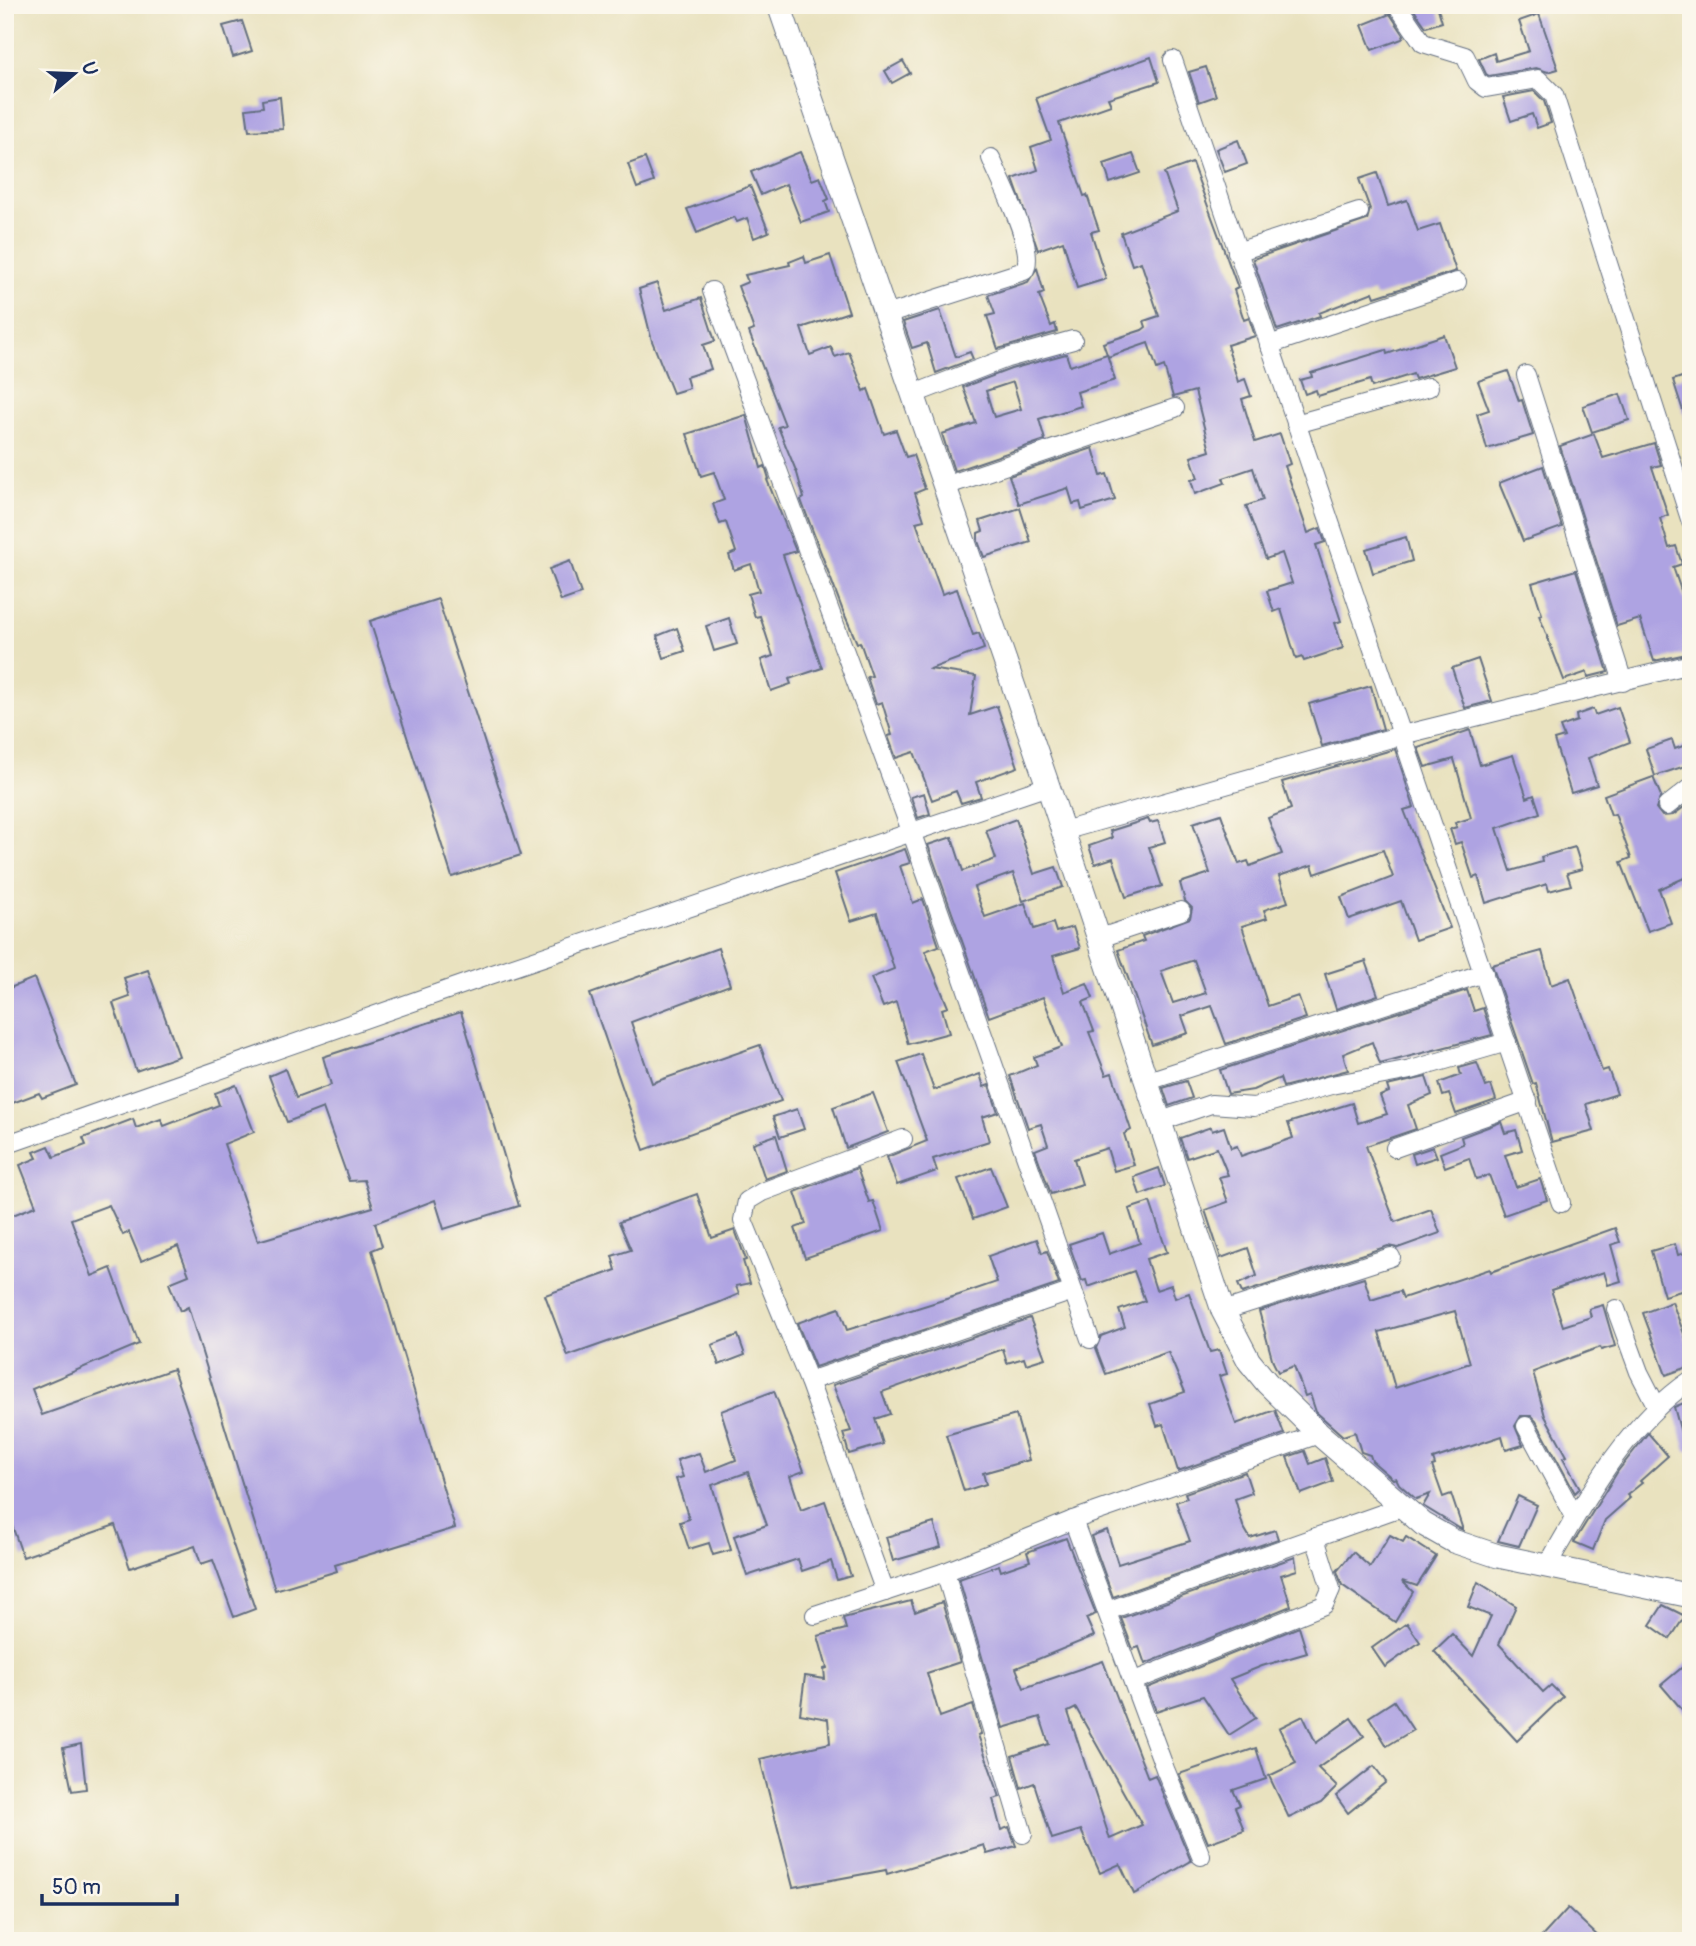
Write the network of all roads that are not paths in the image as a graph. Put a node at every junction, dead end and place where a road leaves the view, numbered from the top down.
1 (779, 5) edge
2 (1397, 5) edge
3 (1173, 60) dead end
4 (991, 158) dead end
5 (1360, 212) dead end
6 (1237, 252) junction
7 (1457, 282) dead end
8 (712, 291) dead end
9 (886, 314) junction
10 (1073, 340) dead end
11 (1269, 345) junction
12 (1526, 375) dead end
13 (1429, 387) dead end
14 (914, 394) junction
15 (1175, 408) dead end
16 (1296, 424) junction
17 (945, 486) junction
18 (1691, 522) edge
19 (1691, 664) edge
20 (1623, 682) junction
21 (1402, 735) junction
22 (1048, 786) junction
23 (1691, 787) edge
24 (1667, 806) dead end
25 (911, 831) junction
26 (1063, 831) junction
27 (1181, 911) dead end
28 (1100, 938) junction
29 (1484, 973) junction
30 (1507, 1042) junction
31 (1148, 1081) junction
32 (1528, 1101) junction
33 (1161, 1121) junction
34 (903, 1139) dead end
35 (5, 1145) edge
36 (1395, 1148) dead end
37 (1561, 1202) dead end
38 (1391, 1257) dead end
39 (1073, 1291) junction
40 (1616, 1309) dead end
41 (1223, 1311) junction
42 (1090, 1339) dead end
43 (1691, 1380) edge
44 (809, 1381) junction
45 (1657, 1407) junction
46 (1526, 1426) dead end
47 (1319, 1434) junction
48 (1401, 1507) junction
49 (1575, 1517) junction
50 (1073, 1520) junction
51 (1315, 1538) junction
52 (1547, 1566) junction
53 (945, 1572) junction
54 (885, 1592) junction
55 (1691, 1596) edge
56 (1107, 1611) junction
57 (815, 1615) dead end
58 (1134, 1681) junction
59 (1023, 1834) dead end
60 (1201, 1856) dead end

1 - 9 street
2 - 18 street
3 - 6 street
4 - 9 street
5 - 6 street
6 - 11 street
7 - 11 street
8 - 25 street
9 - 14 street
10 - 14 street
11 - 16 street
12 - 20 street
13 - 16 street
14 - 17 street
15 - 17 street
16 - 21 street
17 - 22 street
19 - 20 street
20 - 21 street
21 - 26 street
21 - 29 street
22 - 25 street
22 - 26 street
23 - 24 street
25 - 35 street
25 - 39 street
26 - 28 street
27 - 28 street
28 - 31 street
29 - 30 street
29 - 31 street
30 - 32 street
30 - 33 street
31 - 33 street
32 - 36 street
32 - 37 street
33 - 41 street
34 - 44 street
38 - 41 street
39 - 42 street
39 - 44 street
40 - 45 street
41 - 47 street
43 - 45 street
44 - 54 street
45 - 49 street
46 - 49 street
47 - 48 street
47 - 50 street
48 - 51 street
48 - 52 street
49 - 52 street
50 - 53 street
50 - 56 street
51 - 56 street
51 - 58 street
52 - 55 street
53 - 54 street
53 - 59 street
54 - 57 street
56 - 58 street
58 - 60 street

